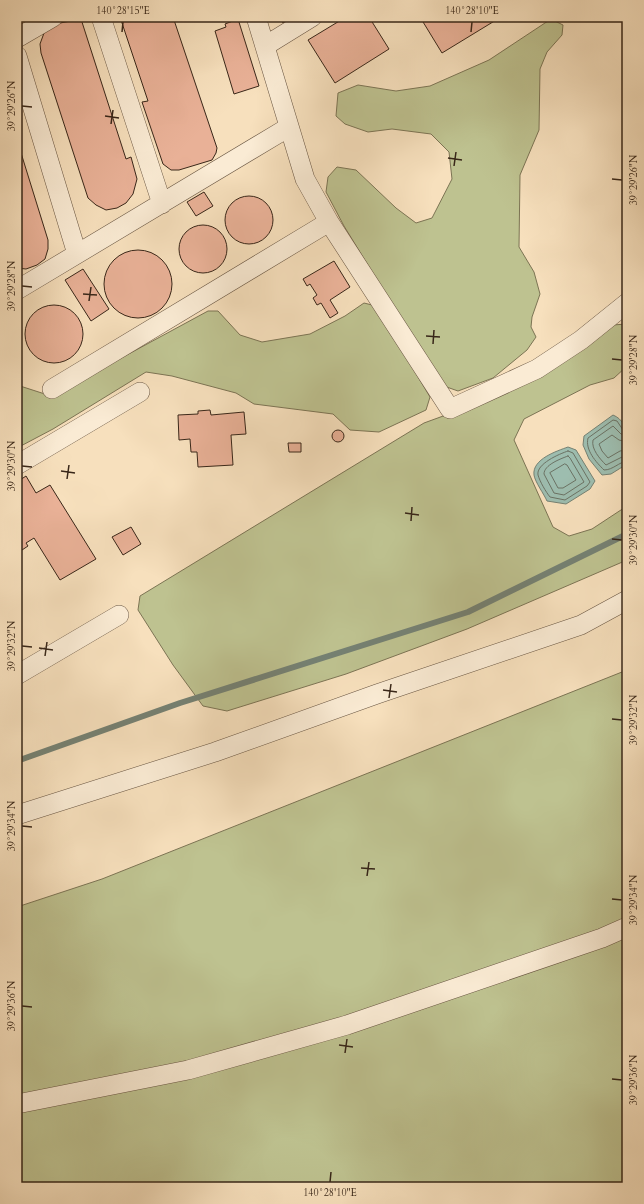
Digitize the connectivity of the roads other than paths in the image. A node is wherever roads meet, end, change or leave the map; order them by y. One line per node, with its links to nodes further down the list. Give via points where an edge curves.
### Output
1 (53, 17): 5 (street)
2 (101, 17): 9 (street)
3 (256, 17): 6 (street)
4 (312, 17): 6 (street)
5 (17, 38)
6 (265, 46): 8 (street)
7 (17, 56): 11 (street)
8 (289, 127): 9 (street); 10 (street, via 305,179)
9 (162, 204): 11 (street)
10 (329, 222): 13 (street, via 450,409 538,369 581,340); 14 (street)
11 (77, 254): 12 (street)
12 (17, 290)
13 (627, 303)
14 (52, 389)
15 (140, 392): 16 (street)
16 (17, 465)
17 (627, 600): 20 (street, via 581,625 376,694 215,752)
18 (119, 615): 19 (street)
19 (17, 675)
20 (17, 815)
21 (627, 927): 22 (street, via 602,938 347,1025 188,1070)
22 (17, 1104)

